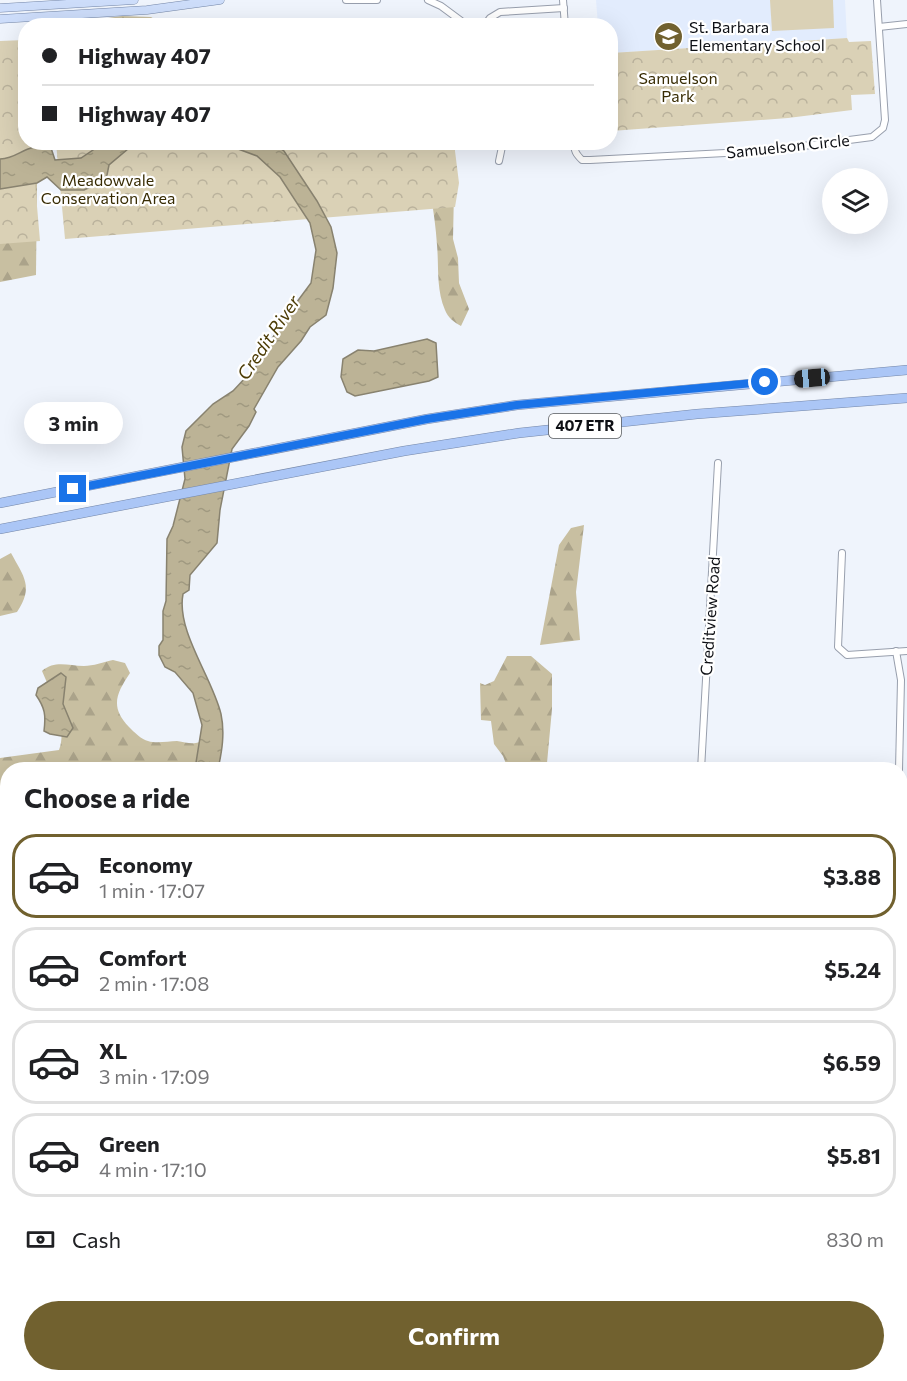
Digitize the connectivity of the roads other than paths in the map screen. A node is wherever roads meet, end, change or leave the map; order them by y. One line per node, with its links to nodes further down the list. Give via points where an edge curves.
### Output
1 (134, 0): 8 (main road)
2 (220, 0): 11 (main road, via 147,10)
3 (346, 0): 4 (street)
4 (377, 0)
5 (428, 0): 9 (street)
6 (877, 0): 13 (street, Samuelson Circle)
7 (564, 4): 10 (street, via 500,12)
8 (0, 8)
9 (457, 18)
10 (490, 18)
11 (0, 19)
12 (907, 24): 13 (street)
13 (879, 27): 15 (street, Samuelson Circle, via 885,120 884,128 872,137 765,151 590,160 582,160)
14 (502, 150): 16 (street)
15 (574, 150)
16 (498, 161)
17 (907, 370): 20 (highway, 407 ETR, via 517,405 427,419)
18 (907, 398): 21 (highway, 407 ETR, via 519,433 404,451)
19 (718, 463): 26 (street, Creditview Road)
20 (0, 503)
21 (0, 528)
22 (842, 553): 23 (street, via 838,647 847,655)
23 (896, 651): 24 (street); 25 (street)
24 (907, 651)
25 (904, 729): 27 (street)
26 (701, 762)
27 (900, 762)

